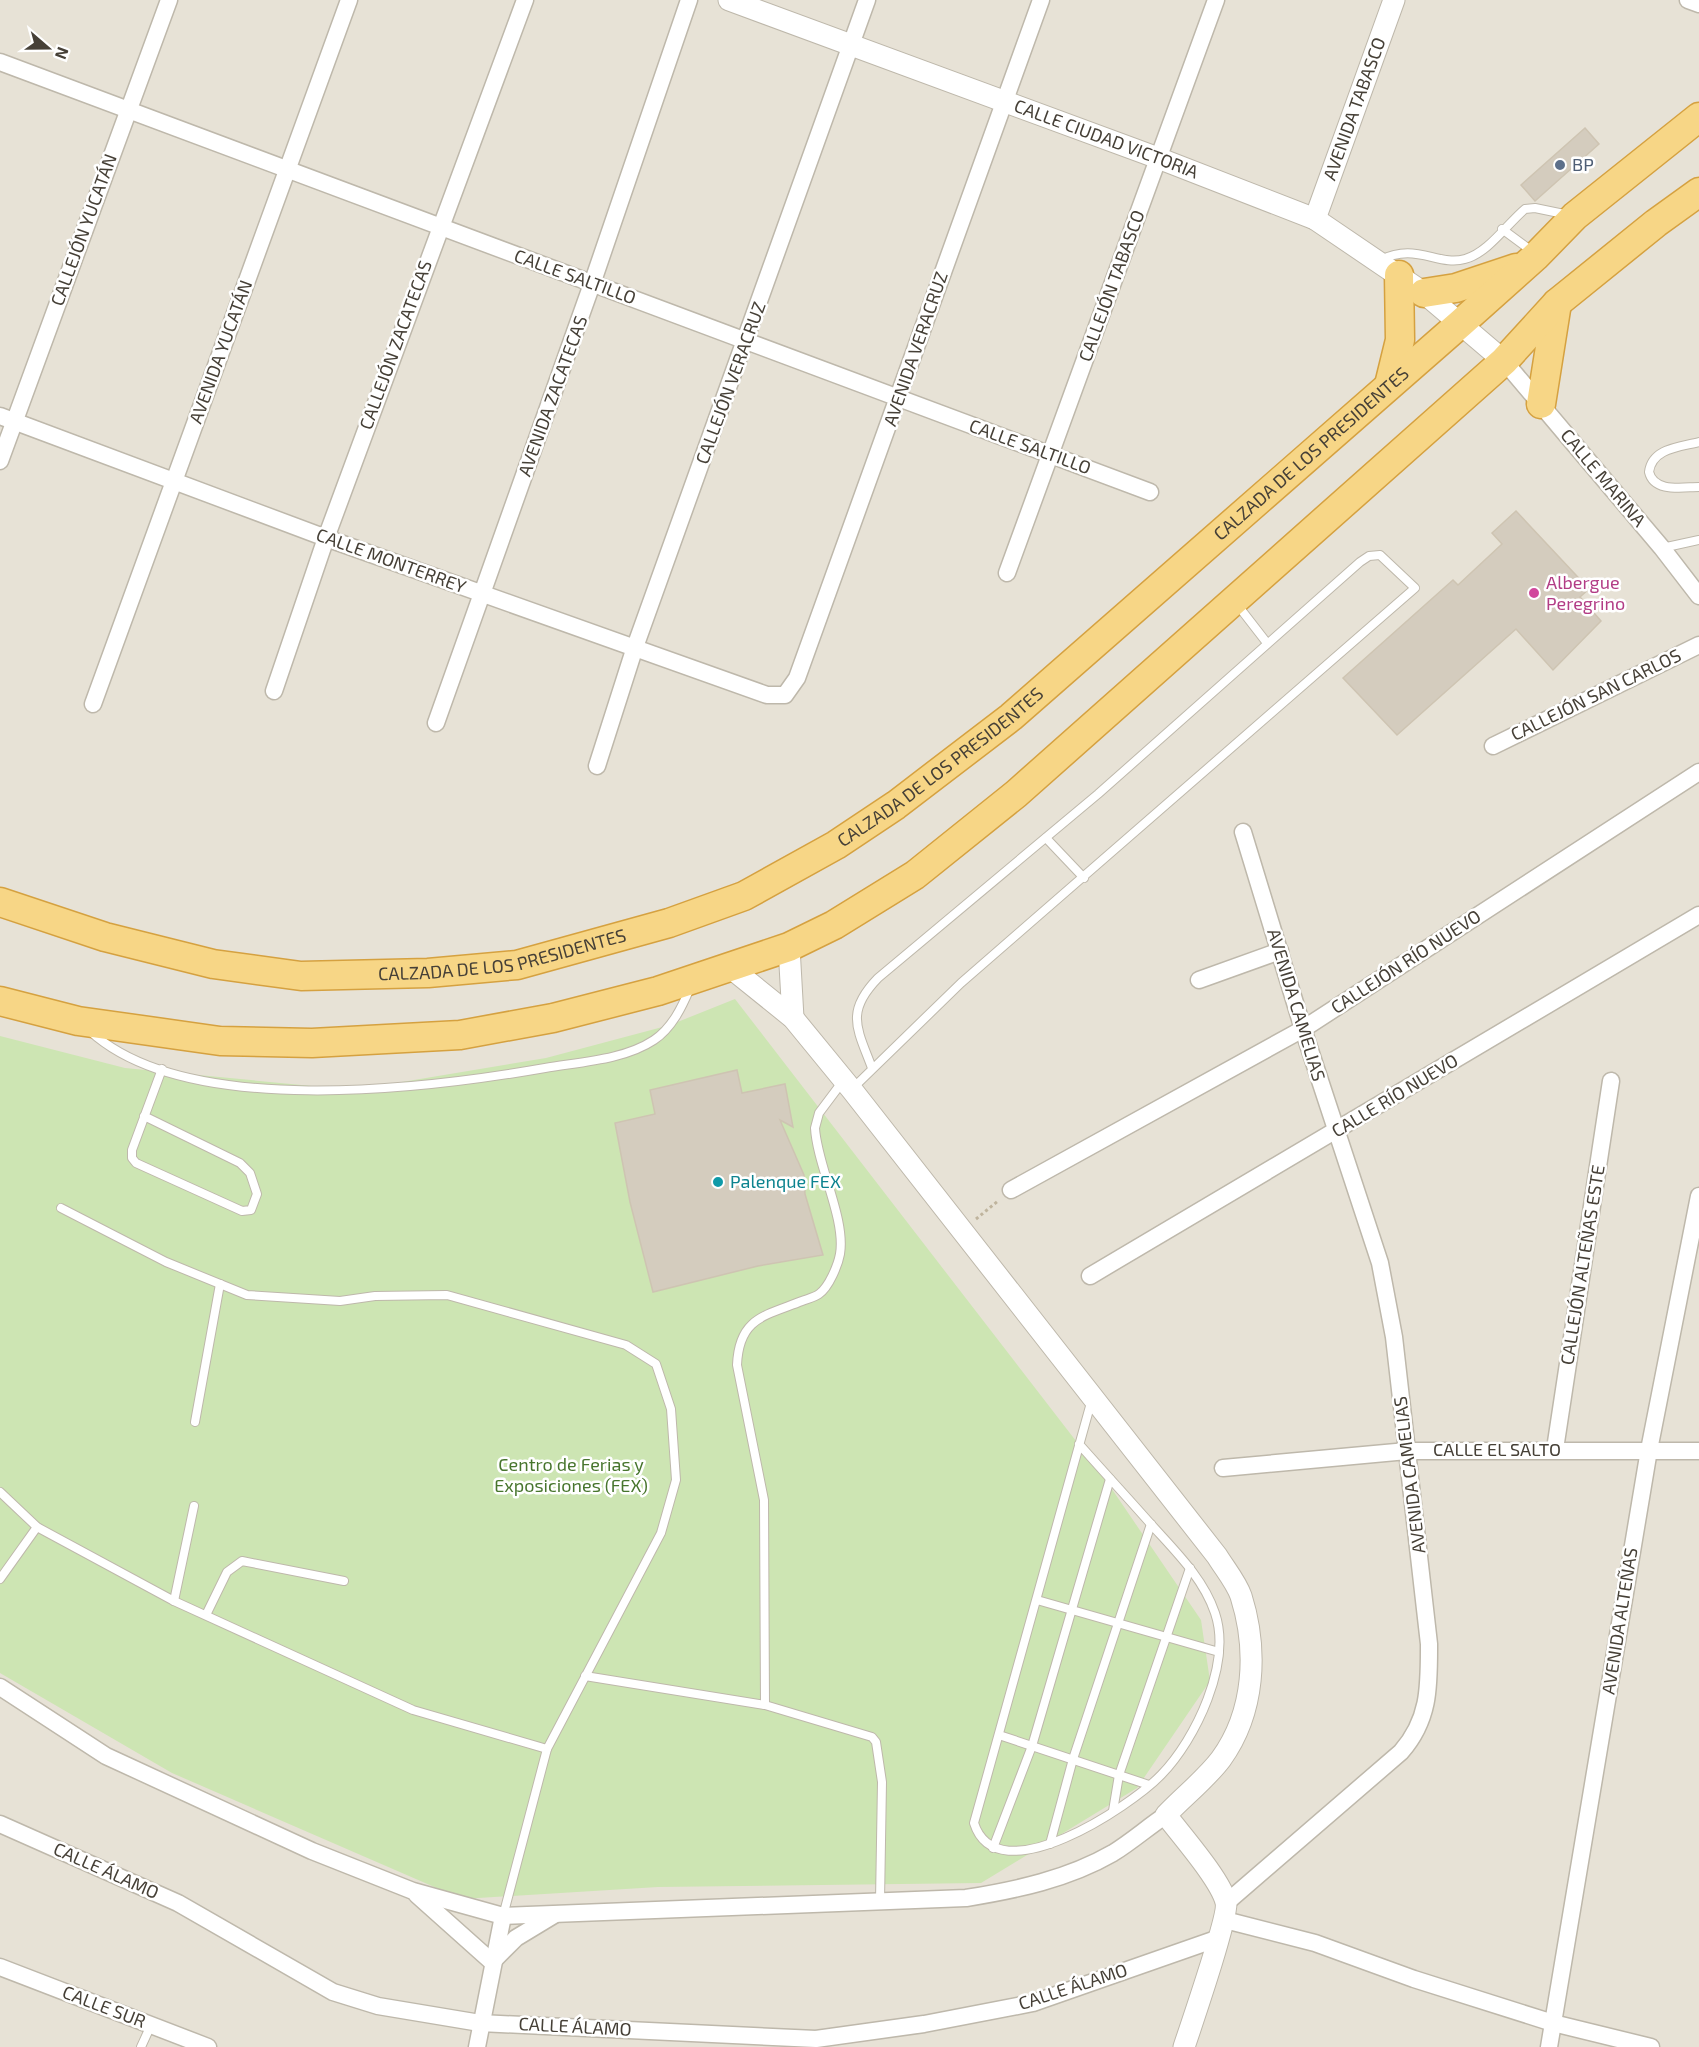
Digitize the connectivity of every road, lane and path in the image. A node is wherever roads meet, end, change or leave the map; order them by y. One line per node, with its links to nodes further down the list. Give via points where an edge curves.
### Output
1 (169, 0): 15 (street, CALLEJÓN YUCATÁN)
2 (349, 0): 18 (street, AVENIDA YUCATÁN)
3 (525, 0): 22 (street, CALLEJÓN ZACATECAS)
4 (689, 0): 26 (street, AVENIDA ZACATECAS)
5 (729, 0): 12 (street, CALLE CIUDAD VICTORIA)
6 (867, 0): 12 (street, CALLEJÓN VERACRUZ)
7 (1041, 0): 14 (street, AVENIDA VERACRUZ)
8 (1216, 0): 17 (street, CALLEJÓN TABASCO)
9 (1394, 0): 21 (street, AVENIDA TABASCO)
10 (1688, 0): 11 (street)
11 (1699, 4)
12 (850, 46): 14 (street, CALLE CIUDAD VICTORIA); 30 (street, CALLEJÓN VERACRUZ)
13 (0, 62): 15 (street, CALLE SALTILLO)
14 (1003, 102): 17 (street, CALLE CIUDAD VICTORIA); 33 (street, AVENIDA VERACRUZ)
15 (128, 111): 18 (street, CALLE SALTILLO); 35 (street, CALLEJÓN YUCATÁN)
16 (1699, 117): 20 (highway, CALZADA DE LOS PRESIDENTES)
17 (1158, 158): 21 (street, CALLE CIUDAD VICTORIA); 37 (street, CALLEJÓN TABASCO)
18 (287, 170): 22 (street, CALLE SALTILLO); 39 (street, AVENIDA YUCATÁN)
19 (1699, 192): 28 (highway)
20 (1575, 216): 23 (lane, via 1530,207); 24 (highway, CALZADA DE LOS PRESIDENTES)
21 (1315, 219): 25 (street, CALLE CIUDAD VICTORIA)
22 (440, 227): 26 (street, CALLE SALTILLO); 42 (street, CALLEJÓN ZACATECAS)
23 (1503, 229): 24 (lane); 25 (lane, via 1466,259 1390,254)
24 (1528, 261): 27 (highway, via 1456,288); 29 (highway, CALZADA DE LOS PRESIDENTES)
25 (1388, 268): 27 (street, CALLE CIUDAD VICTORIA); 32 (highway, via 1400,340)
26 (592, 284): 30 (street, CALLE SALTILLO); 46 (street, AVENIDA ZACATECAS)
27 (1424, 293): 29 (street, CALLE CIUDAD VICTORIA)
28 (1557, 303): 31 (highway); 34 (highway)
29 (1461, 323): 31 (street, CALLE CIUDAD VICTORIA); 32 (highway, CALZADA DE LOS PRESIDENTES)
30 (746, 341): 33 (street, CALLE SALTILLO); 51 (street, CALLEJÓN VERACRUZ)
31 (1504, 362): 34 (street, CALLE MARINA); 48 (highway)
32 (1389, 386): 62 (highway, CALZADA DE LOS PRESIDENTES, via 1011,717 896,806 744,896 669,923 517,965 428,973 301,976 213,964 105,937)
33 (899, 399): 37 (street, CALLE SALTILLO); 53 (street, AVENIDA VERACRUZ, via 797,678)
34 (1541, 404): 44 (street, CALLE MARINA)
35 (7, 419): 38 (street, CALLEJÓN YUCATÁN); 39 (street, CALLE MONTERREY)
36 (1699, 442): 40 (lane, via 1663,452 1655,457 1649,472 1654,483 1662,486)
37 (1051, 455): 41 (street, CALLE SALTILLO); 45 (street, CALLEJÓN TABASCO)
38 (0, 461)
39 (174, 480): 42 (street, CALLE MONTERREY); 54 (street, AVENIDA YUCATÁN)
40 (1699, 487)
41 (1150, 492)
42 (326, 538): 46 (street, CALLE MONTERREY); 52 (street, CALLEJÓN ZACATECAS)
43 (1699, 540): 44 (lane)
44 (1662, 548): 47 (street, CALLE MARINA)
45 (1007, 573)
46 (482, 593): 51 (street, CALLE MONTERREY); 55 (street, AVENIDA ZACATECAS)
47 (1699, 596)
48 (1234, 601): 49 (lane); 64 (highway, via 1016,794 915,875 834,925)
49 (1267, 643): 60 (lane); 61 (lane, via 1369,556 1380,555 1415,588)
50 (1699, 645): 56 (street, CALLEJÓN SAN CARLOS)
51 (635, 647): 53 (street, CALLE MONTERREY, via 767,695); 57 (street, CALLEJÓN VERACRUZ)
52 (274, 691)
53 (785, 695)
54 (93, 704)
55 (436, 723)
56 (1493, 746)
57 (597, 766)
58 (1699, 772): 72 (street, CALLEJÓN RÍO NUEVO)
59 (1243, 832): 65 (street, AVENIDA CAMELIAS)
60 (1046, 838): 61 (lane); 73 (lane, via 864,993 855,1020)
61 (1084, 878): 73 (lane, via 961,984)
62 (0, 902)
63 (1699, 915): 78 (street, CALLE RÍO NUEVO)
64 (789, 947): 66 (highway); 70 (street)
65 (1280, 951): 68 (street); 72 (street, AVENIDA CAMELIAS)
66 (731, 968): 67 (highway); 70 (street)
67 (694, 980): 71 (highway, via 553,1018 460,1035 312,1043 220,1041); 74 (lane, via 675,1018 656,1039 639,1048 465,1082 270,1091 195,1080)
68 (1199, 980)
69 (0, 1000): 71 (highway)
70 (793, 1018): 76 (street)
71 (78, 1021): 74 (lane, via 114,1052)
72 (1303, 1029): 78 (street, AVENIDA CAMELIAS); 79 (street, CALLEJÓN RÍO NUEVO)
73 (872, 1068): 76 (lane)
74 (162, 1069): 77 (lane)
75 (1611, 1081): 88 (street, CALLEJÓN ALTEÑAS ESTE)
76 (848, 1085): 82 (street); 110 (lane, via 819,1113 815,1128 839,1232 840,1253 830,1278 819,1294 757,1318 745,1329 738,1350 737,1365 764,1500)
77 (144, 1116): 77 (lane, via 240,1162 250,1173 257,1194 251,1210 242,1211 136,1163 132,1150)
78 (1336, 1131): 83 (street, CALLE RÍO NUEVO); 90 (street, AVENIDA CAMELIAS, via 1380,1263 1394,1337)
79 (1011, 1190): 82 (path)
80 (1699, 1196): 89 (street, AVENIDA ALTEÑAS)
81 (61, 1208): 84 (lane, via 166,1262)
82 (963, 1230): 85 (street)
83 (1090, 1276)
84 (220, 1284): 86 (lane); 108 (lane, via 247,1295 308,1300 447,1295 626,1345 656,1364 671,1409 676,1480 661,1533)
85 (1093, 1395): 87 (lane); 118 (street, via 1218,1556 1240,1594 1251,1639 1250,1686 1240,1726 1220,1760)
86 (195, 1422)
87 (1079, 1444): 93 (lane); 101 (lane)
88 (1556, 1449): 89 (street, CALLE EL SALTO); 90 (street, CALLE EL SALTO)
89 (1649, 1450): 91 (street, CALLE EL SALTO); 130 (street, AVENIDA ALTEÑAS)
90 (1407, 1451): 92 (street, CALLE EL SALTO); 124 (street, AVENIDA CAMELIAS, via 1429,1644 1429,1687 1420,1725 1401,1752)
91 (1699, 1451)
92 (1223, 1468)
93 (1110, 1479): 96 (lane); 103 (lane)
94 (0, 1492): 97 (lane)
95 (194, 1506): 102 (lane)
96 (1151, 1524): 98 (lane); 105 (lane)
97 (37, 1527): 99 (lane); 102 (lane)
98 (1190, 1568): 106 (lane); 107 (lane, via 1215,1613)
99 (0, 1579)
100 (344, 1581): 104 (lane, via 242,1561 227,1572)
101 (1037, 1600): 103 (lane); 111 (lane)
102 (174, 1601): 104 (lane)
103 (1074, 1611): 105 (lane); 112 (lane)
104 (206, 1616): 113 (lane, via 413,1710)
105 (1120, 1624): 106 (lane); 114 (lane)
106 (1167, 1637): 107 (lane); 115 (lane)
107 (1219, 1652): 116 (lane, via 1209,1696 1191,1733 1162,1774)
108 (585, 1676): 110 (lane); 113 (lane)
109 (0, 1687): 122 (street, via 106,1756 312,1851)
110 (765, 1705): 123 (lane, via 865,1734 876,1742 882,1782)
111 (999, 1735): 112 (lane); 121 (lane, via 974,1823 977,1835)
112 (1032, 1746): 114 (lane); 121 (lane)
113 (547, 1749): 126 (lane)
114 (1073, 1759): 115 (lane); 120 (lane)
115 (1119, 1775): 116 (lane); 117 (lane)
116 (1149, 1785): 117 (lane)
117 (1113, 1811): 120 (lane)
118 (1166, 1815): 123 (street, via 1113,1853 1013,1891 966,1898); 124 (street, via 1220,1888)
119 (0, 1824): 131 (street, CALLE ÁLAMO, via 178,1903 333,1992 378,2006)
120 (1050, 1844): 121 (lane, via 1028,1851)
121 (993, 1848)
122 (413, 1891): 126 (street); 128 (street)
123 (880, 1901): 125 (street)
124 (1226, 1911): 127 (street, AVENIDA CAMELIAS); 130 (street, via 1414,1979)
125 (555, 1915): 126 (street); 128 (street, via 516,1938)
126 (503, 1916): 128 (street)
127 (1216, 1939): 131 (street, CALLE ÁLAMO, via 1032,2003 816,2039); 136 (street, AVENIDA CAMELIAS)
128 (492, 1962): 131 (street)
129 (0, 1967): 132 (street, CALLE SUR)
130 (1553, 2022): 137 (street, AVENIDA ALTEÑAS); 138 (street)
131 (480, 2023): 135 (street)
132 (151, 2025): 133 (lane); 134 (street, CALLE SUR)
133 (141, 2047)
134 (208, 2047)
135 (477, 2047)
136 (1184, 2047)
137 (1549, 2047)
138 (1651, 2047)

